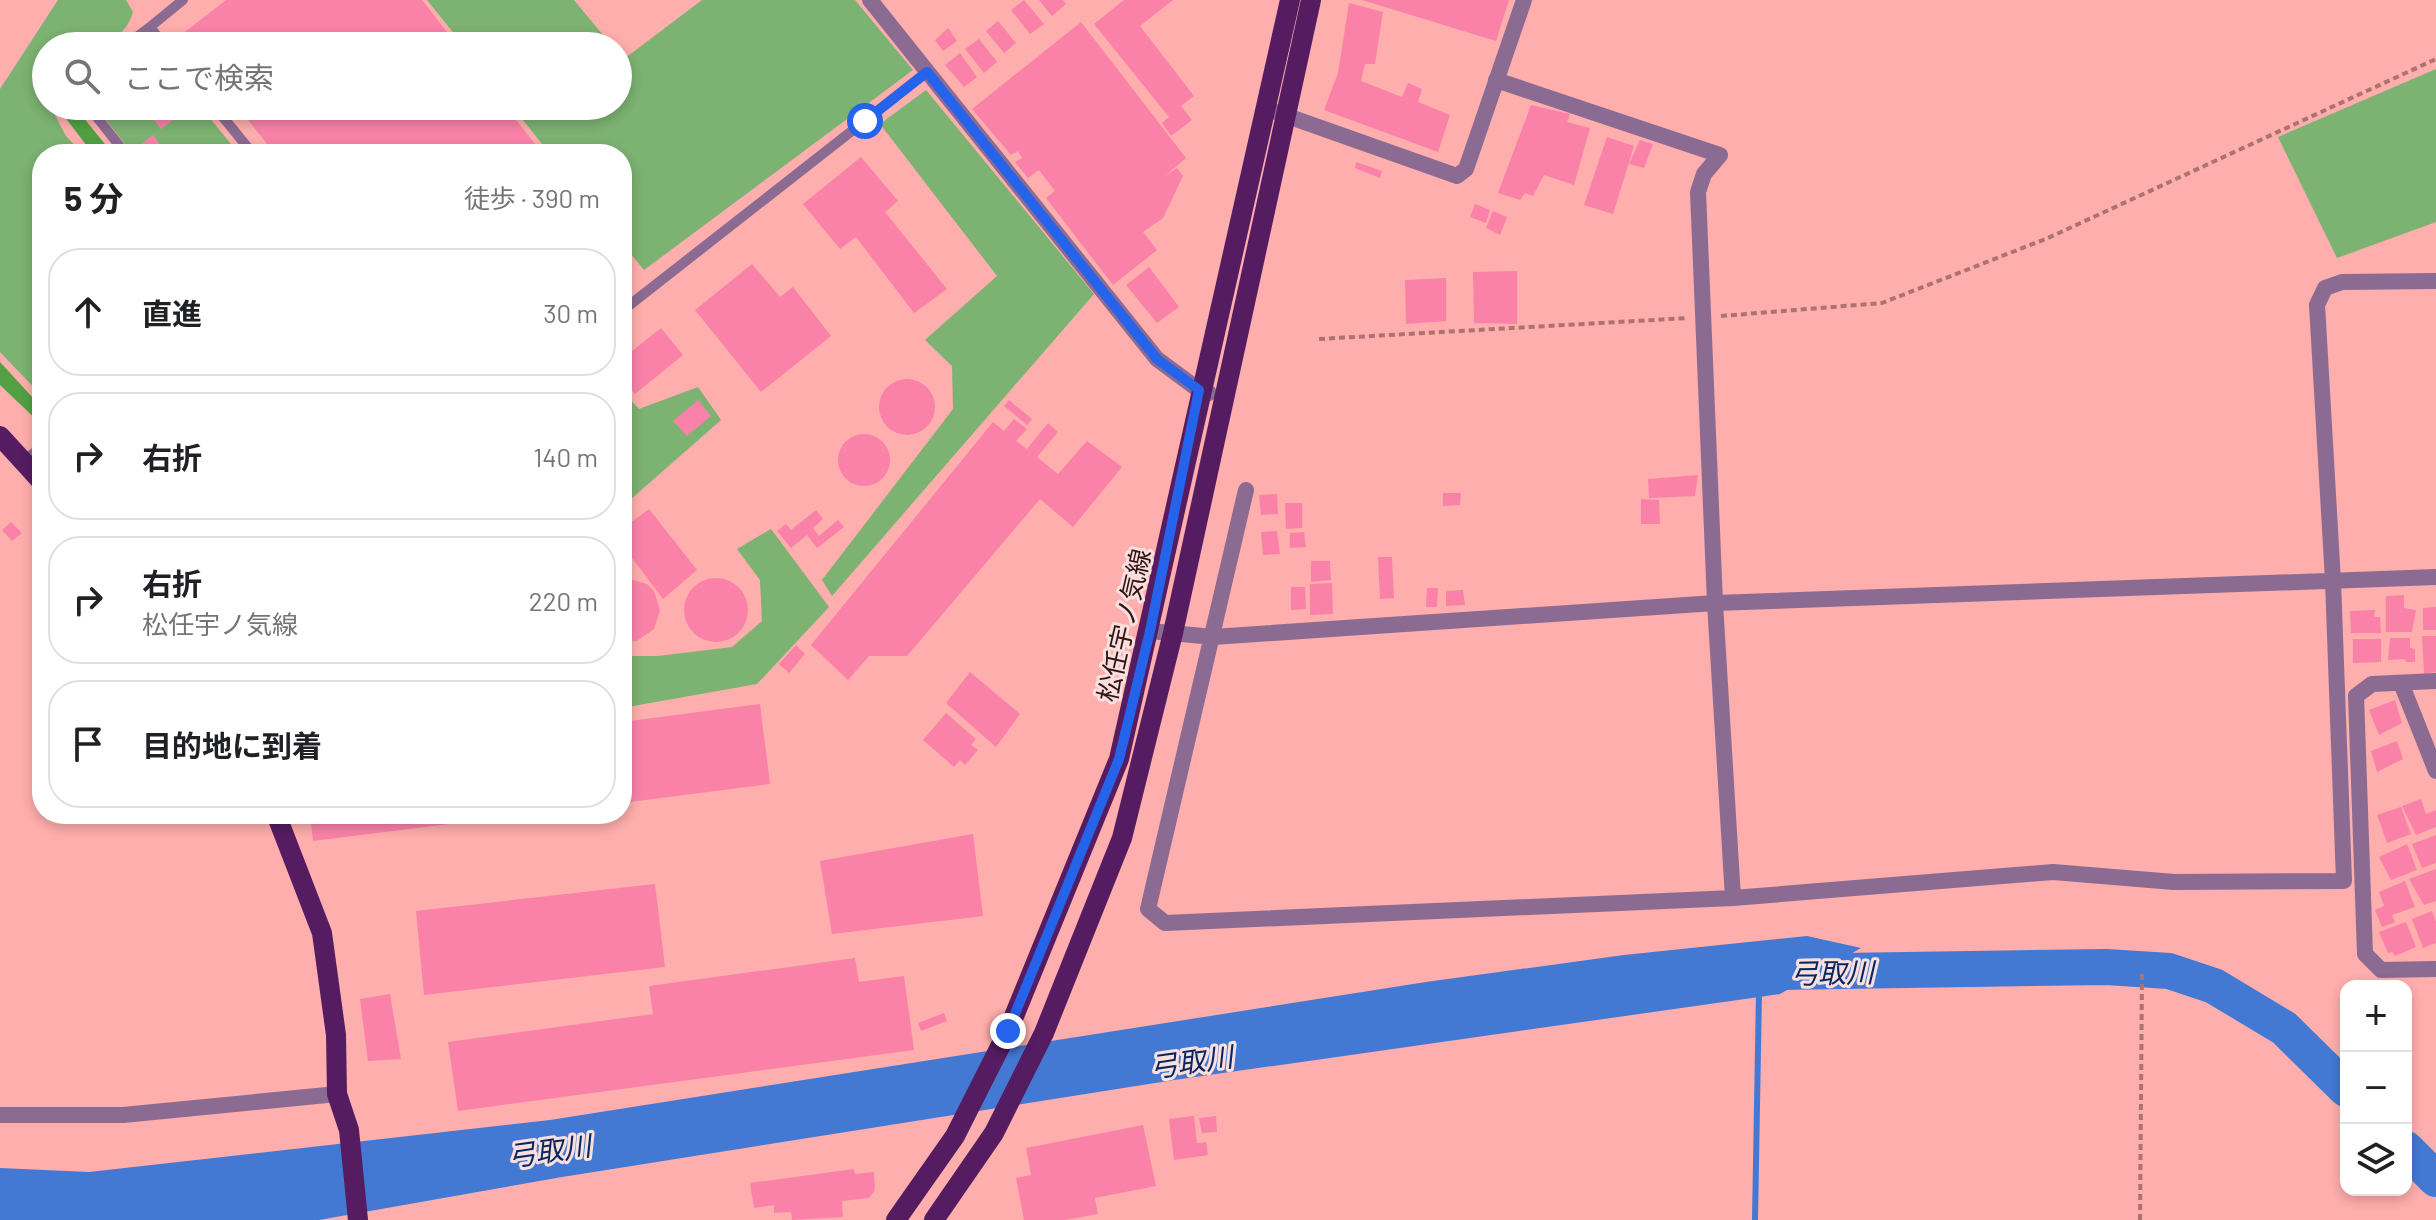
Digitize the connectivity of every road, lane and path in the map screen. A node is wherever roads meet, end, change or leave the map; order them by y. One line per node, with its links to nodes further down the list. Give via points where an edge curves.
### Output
1 (183, 0): 6 (lane)
2 (870, 0): 10 (street)
3 (1290, 0): 12 (main road, 松任宇ノ気線)
4 (1311, 0): 13 (main road, 松任宇ノ気線)
5 (1524, 0): 11 (street)
6 (150, 27): 7 (lane); 8 (lane)
7 (143, 32)
8 (154, 32)
9 (2436, 59): 20 (path, via 2048,238 1882,303)
10 (927, 72): 19 (lane); 22 (street, via 1157,359)
11 (1496, 80): 13 (street, via 1466,169 1457,176); 20 (street, via 1720,155 1704,174 1698,192)
12 (1265, 109): 13 (street); 22 (main road, 松任宇ノ気線)
13 (1286, 114): 23 (main road, 松任宇ノ気線)
14 (99, 120): 16 (lane)
15 (225, 120): 17 (lane)
16 (118, 144)
17 (245, 144)
18 (2436, 281): 30 (street, via 2342,282 2325,288 2317,305)
19 (632, 303)
20 (1704, 317): 21 (path); 31 (street)
21 (1319, 339)
22 (1199, 390): 23 (street); 32 (main road, 松任宇ノ気線)
23 (1222, 397): 33 (main road, 松任宇ノ気線)
24 (0, 436): 26 (main road)
25 (32, 454): 26 (lane)
26 (23, 461): 27 (main road)
27 (32, 471)
28 (1246, 490): 34 (street)
29 (2436, 577): 30 (street)
30 (2333, 581): 31 (street); 39 (street, via 2344,881 2174,882 2053,872)
31 (1715, 603): 34 (street); 39 (street)
32 (1150, 631): 33 (street); 45 (main road, 松任宇ノ気線, via 1119,759 1008,1031 955,1136)
33 (1173, 633): 34 (street); 46 (main road, 松任宇ノ気線, via 1122,838 1044,1033 994,1133)
34 (1213, 637): 39 (street, via 1148,909 1165,923)
35 (2436, 681): 36 (street)
36 (2401, 683): 37 (street); 40 (street, via 2372,684 2356,696 2365,954 2381,970)
37 (2436, 771)
38 (280, 824): 42 (main road, via 322,933 336,1035)
39 (1733, 898)
40 (2436, 969)
41 (2142, 973): 47 (path)
42 (337, 1094): 43 (street, via 123,1115); 44 (main road, via 349,1130)
43 (0, 1115)
44 (358, 1220)
45 (896, 1220)
46 (934, 1220)
47 (2140, 1220)

